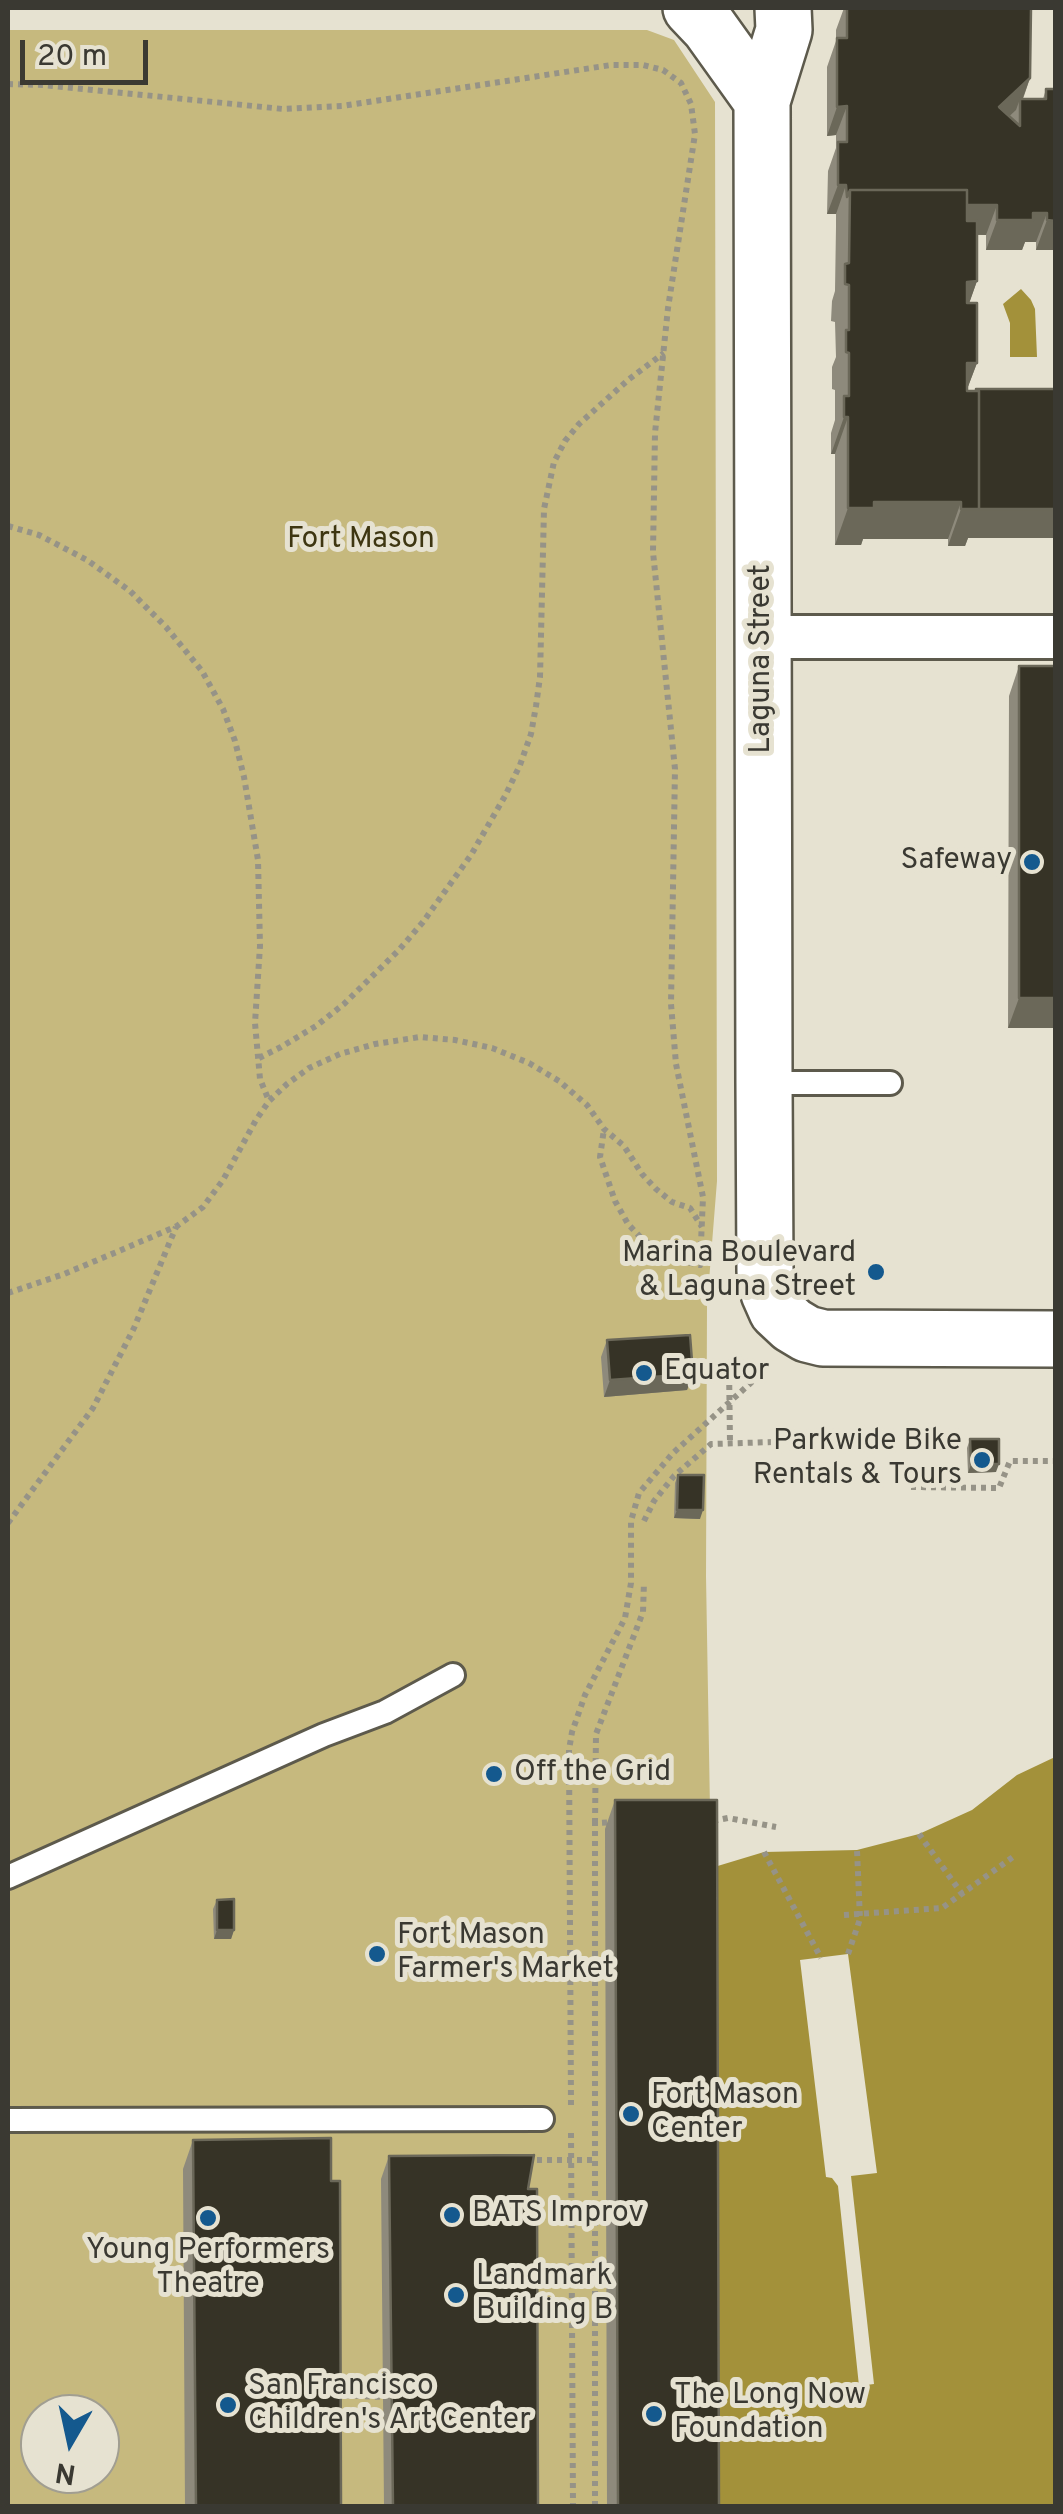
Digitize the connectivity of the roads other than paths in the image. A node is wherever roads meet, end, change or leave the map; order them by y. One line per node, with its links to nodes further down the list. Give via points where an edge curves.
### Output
1 (691, 8): 3 (main road)
2 (783, 8): 3 (main road, Laguna Street, via 784,30)
3 (762, 100): 4 (main road, Laguna Street)
4 (762, 637): 5 (street); 6 (main road, Laguna Street)
5 (1056, 637)
6 (764, 1083): 7 (lane); 8 (main road, Laguna Street, via 765,1271 777,1311 792,1325 823,1338)
7 (890, 1083)
8 (1056, 1339)
9 (453, 1675): 10 (lane, via 385,1712)
10 (8, 1877)
11 (542, 2119): 12 (lane)
12 (8, 2120)

